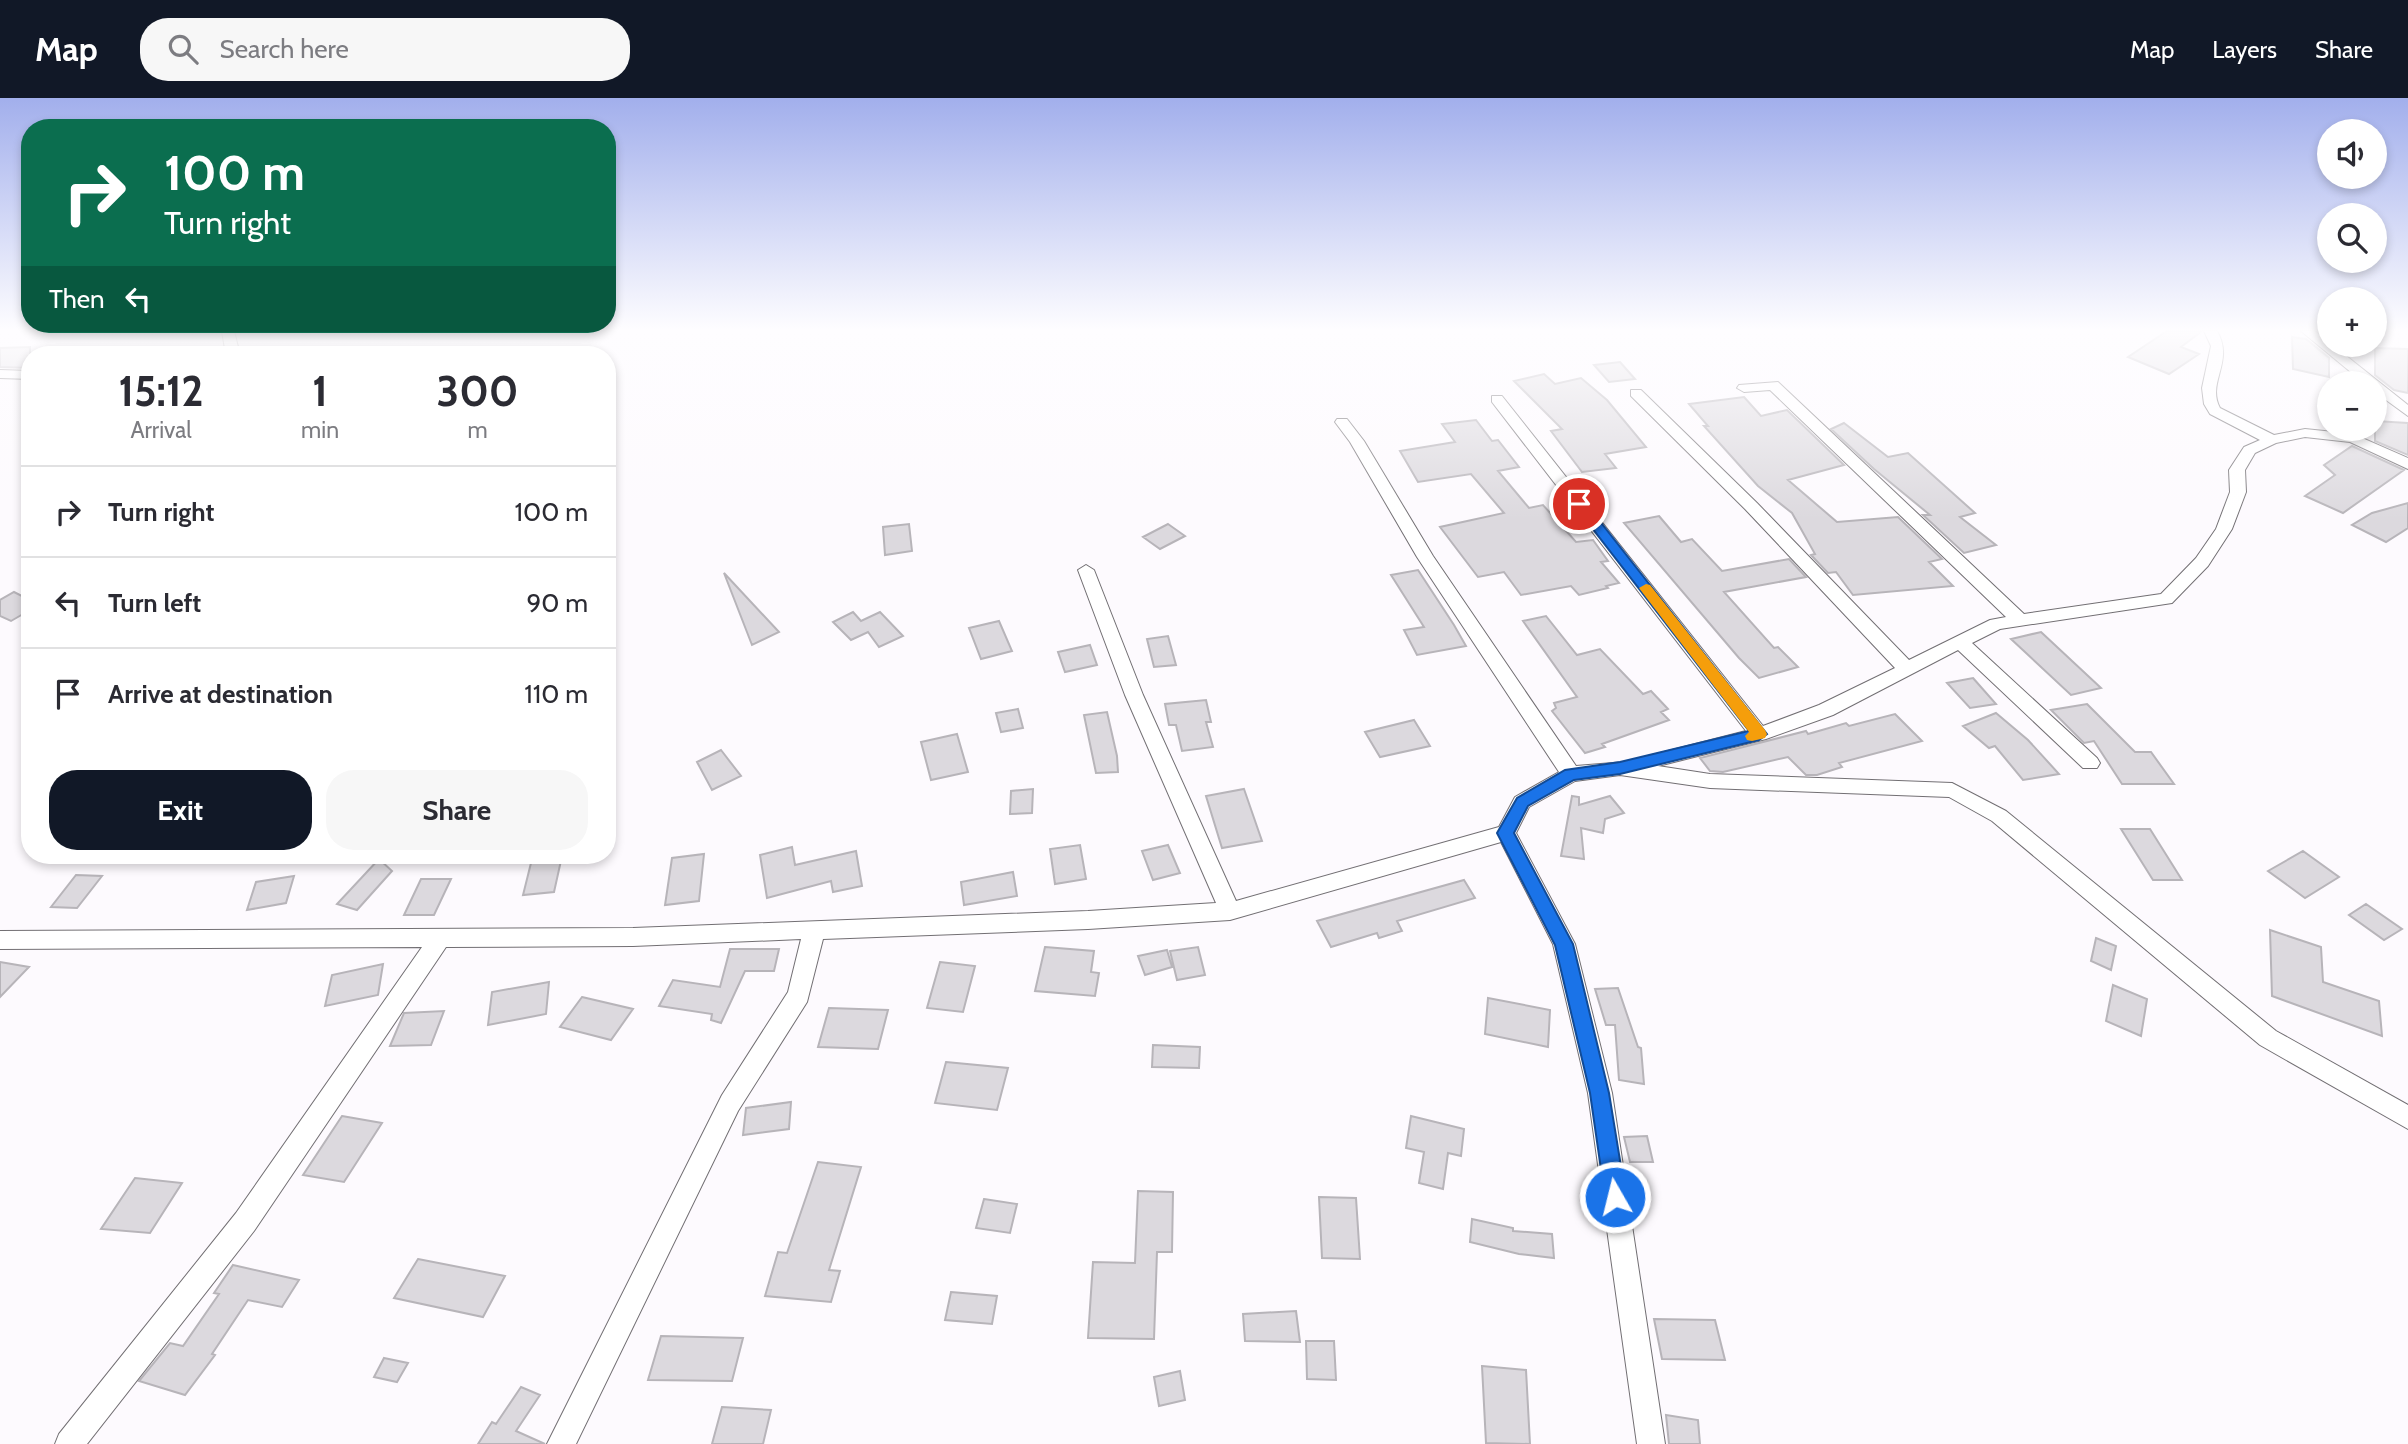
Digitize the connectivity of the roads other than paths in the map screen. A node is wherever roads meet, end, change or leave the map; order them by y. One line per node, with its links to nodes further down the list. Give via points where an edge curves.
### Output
1 (1637, 394): 17 (street)
2 (1783, 394): 15 (street)
3 (2209, 394): 9 (street, via 2215,411)
4 (2387, 395): 6 (street)
5 (1497, 399): 18 (street)
6 (2408, 412)
7 (1342, 422): 21 (street, via 1425,557)
8 (2317, 434): 9 (street)
9 (2272, 440): 15 (street, via 2249,450 2237,470 2238,492 2224,528 2202,562 2165,599)
10 (2359, 441): 13 (street)
11 (2370, 441): 12 (street)
12 (2408, 448)
13 (2408, 464)
14 (1086, 570): 23 (street, via 1134,695)
15 (2021, 621): 16 (street, via 1996,624)
16 (1960, 642): 17 (street); 19 (street)
17 (1906, 668): 18 (street, via 1826,710)
18 (1759, 734): 20 (street)
19 (2090, 763)
20 (1620, 768): 21 (street); 27 (street, via 1710,781 1952,790 1998,816 2268,1038)
21 (1571, 774): 22 (street, via 1522,802)
22 (1506, 833): 23 (street); 30 (street, via 1564,944 1597,1080)
23 (1230, 911): 24 (street)
24 (814, 930): 25 (street); 29 (street, via 799,995 730,1103)
25 (440, 938): 26 (street); 28 (street, via 245,1222)
26 (0, 940)
27 (2408, 1118)
28 (69, 1444)
29 (561, 1444)
30 (1651, 1444)

